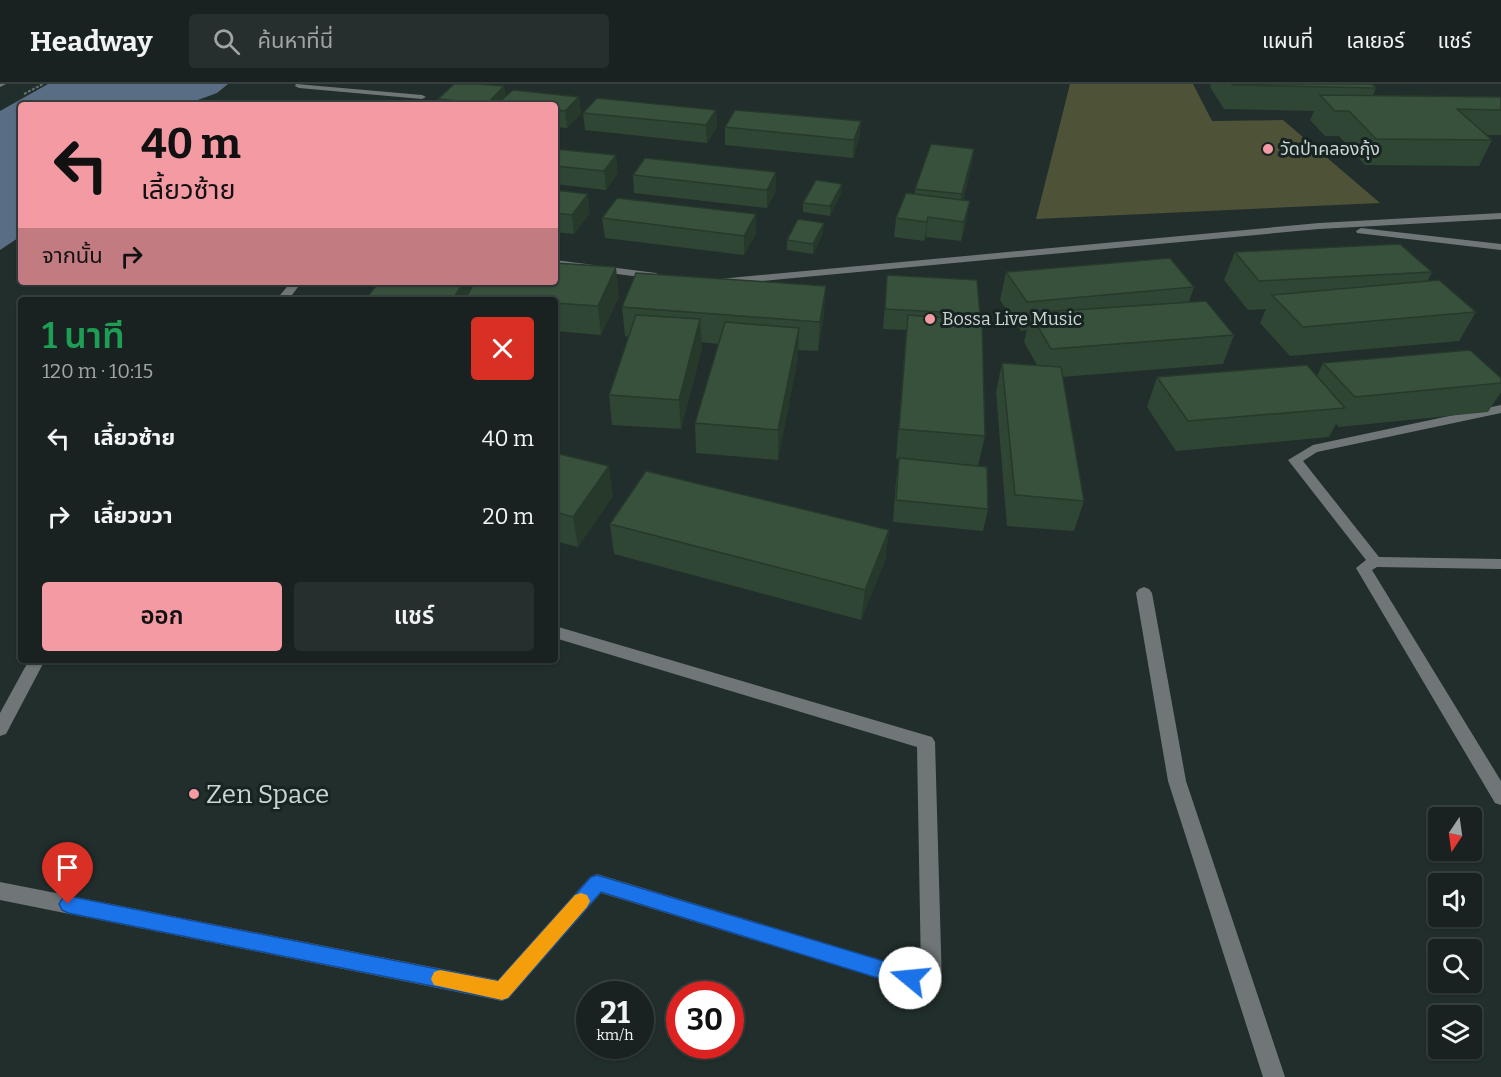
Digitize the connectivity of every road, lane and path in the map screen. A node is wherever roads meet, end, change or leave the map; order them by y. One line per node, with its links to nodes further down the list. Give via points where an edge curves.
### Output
1 (299, 86): 2 (street)
2 (422, 98)
3 (1501, 216): 4 (street)
4 (1319, 226): 5 (street); 8 (street)
5 (1500, 248)
6 (558, 263): 7 (street)
7 (664, 277)
8 (707, 282)
9 (294, 285): 10 (street)
10 (284, 297)
11 (1501, 410): 12 (street, via 1313,449 1295,460)
12 (1376, 562): 13 (street); 18 (street, via 1363,568)
13 (1501, 564)
14 (1144, 593): 20 (street, via 1177,781)
15 (558, 633): 19 (street, via 926,742 932,985 597,883 502,991)
16 (35, 663): 17 (street)
17 (0, 729)
18 (1501, 797)
19 (0, 891)
20 (1274, 1077)

